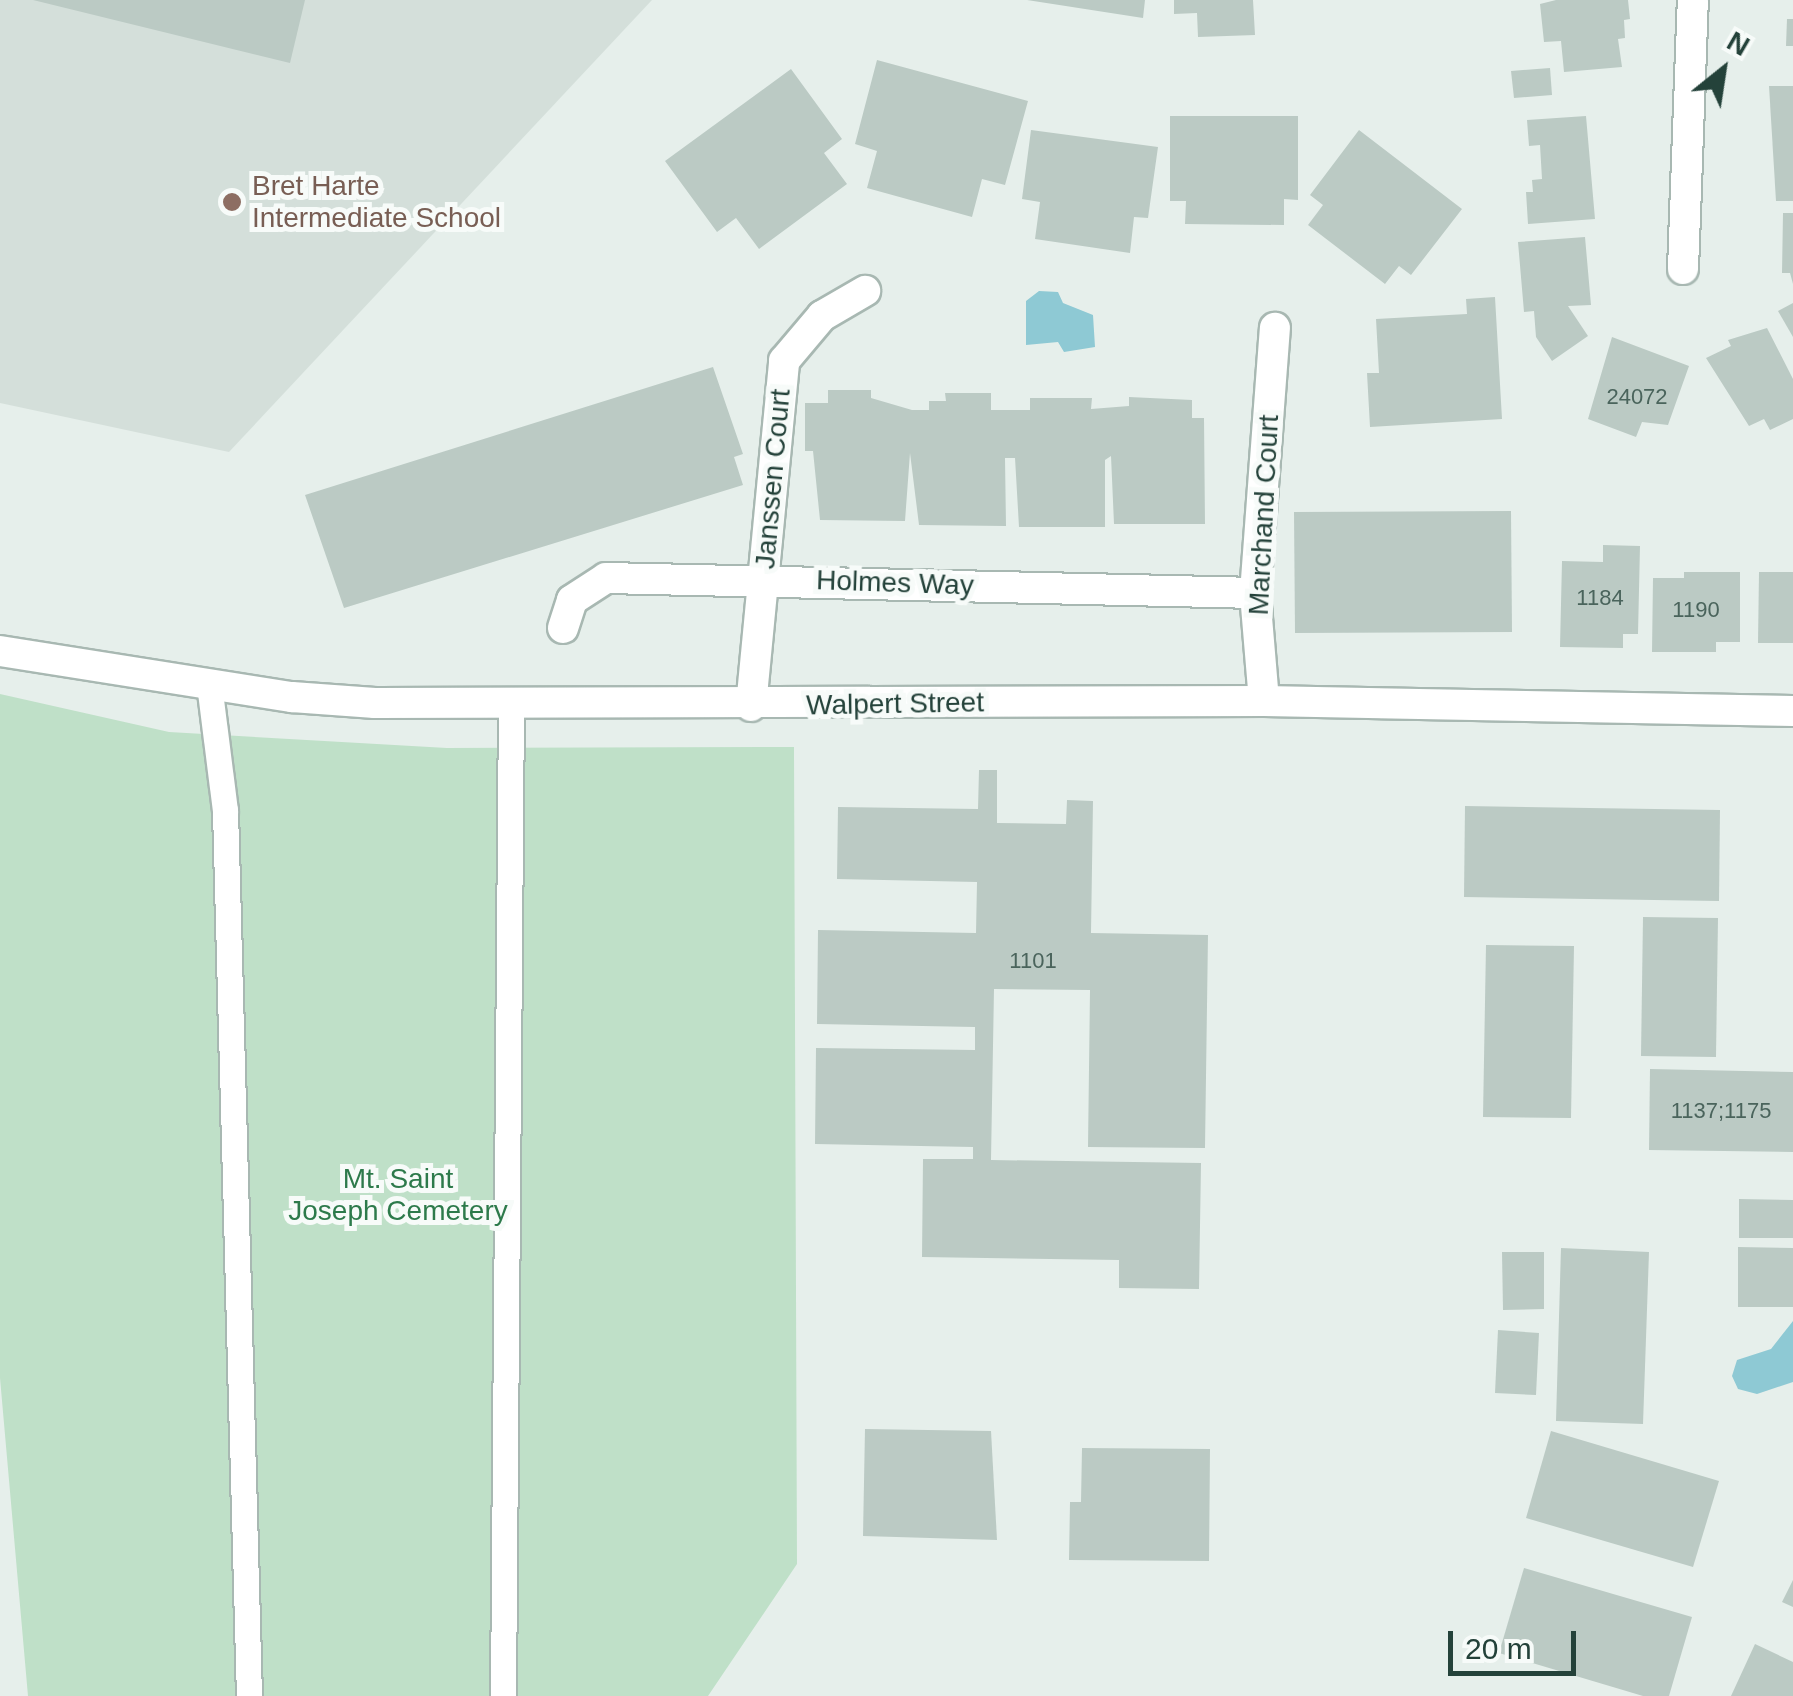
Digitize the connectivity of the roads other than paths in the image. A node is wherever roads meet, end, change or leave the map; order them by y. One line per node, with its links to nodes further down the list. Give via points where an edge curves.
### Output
1 (1693, 0): 2 (street)
2 (1682, 268)
3 (865, 291): 5 (street, Janssen Court, via 822,316 784,361)
4 (1275, 328): 6 (street, Marchand Court)
5 (764, 580): 6 (street, Holmes Way); 7 (street, Holmes Way, via 606,578 572,600); 12 (street, Janssen Court)
6 (1254, 592): 11 (street, Marchand Court)
7 (563, 628)
8 (0, 652): 9 (street, Walpert Street)
9 (209, 684): 10 (street, Walpert Street, via 375,702); 14 (lane, via 225,810)
10 (511, 701): 12 (street, Walpert Street); 15 (lane)
11 (1264, 701): 12 (street, Walpert Street); 13 (street, Walpert Street)
12 (752, 706)
13 (1793, 710)
14 (249, 1696)
15 (504, 1696)

